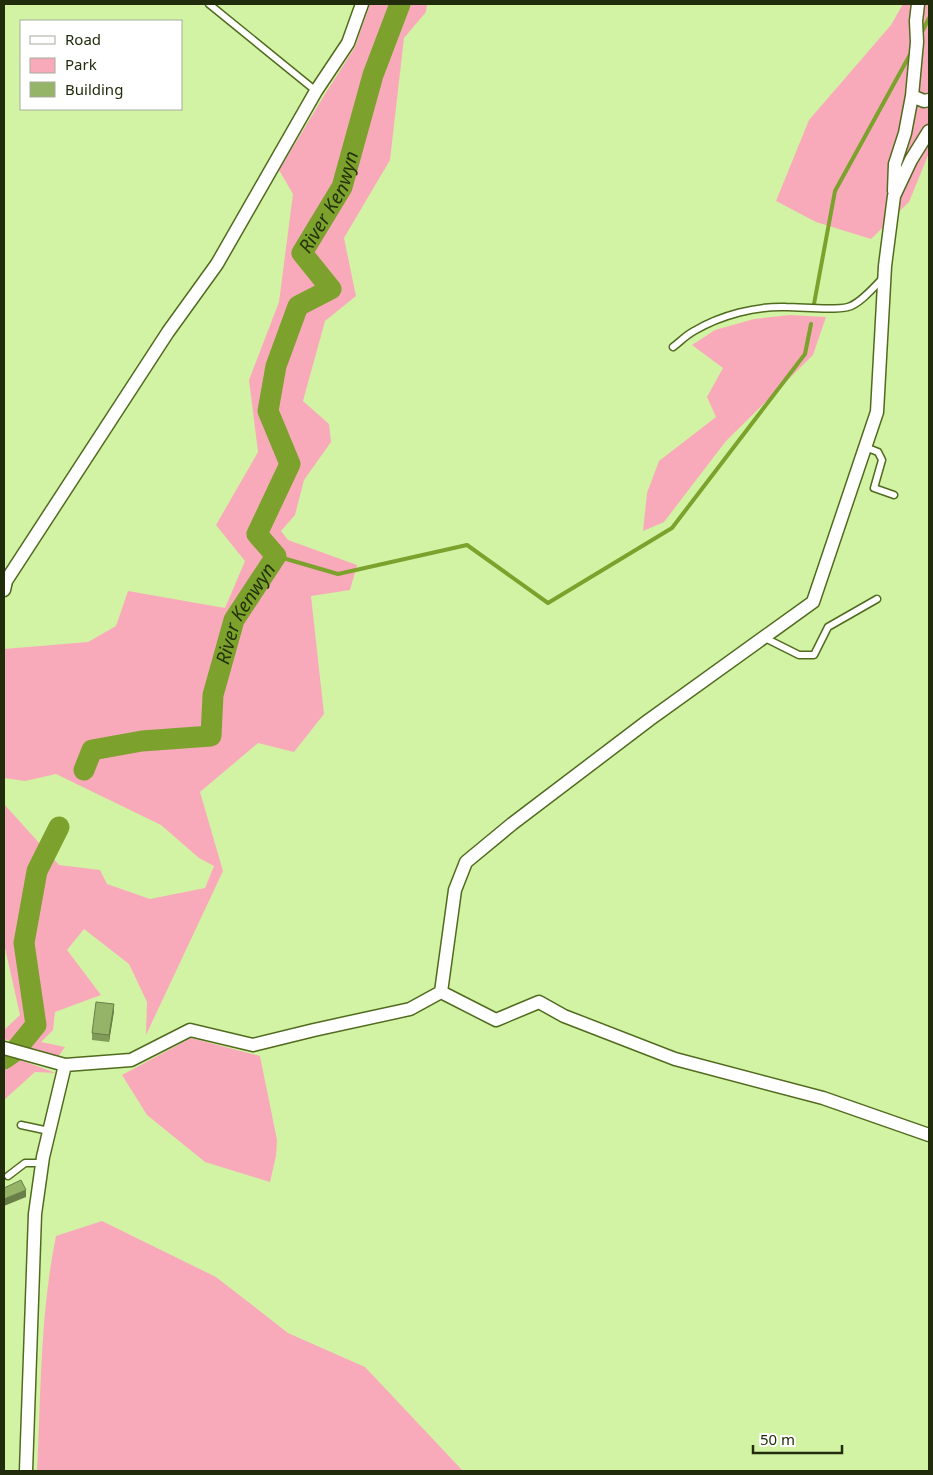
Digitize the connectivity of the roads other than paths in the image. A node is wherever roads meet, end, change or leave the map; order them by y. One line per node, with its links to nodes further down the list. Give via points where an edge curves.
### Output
1 (210, 4): 4 (lane)
2 (362, 4): 4 (street, via 348,43)
3 (918, 4): 5 (street)
4 (316, 91): 13 (street, via 217,264 168,332 6,581)
5 (912, 96): 6 (street); 8 (street, via 895,164)
6 (929, 100)
7 (929, 132): 8 (street)
8 (894, 196): 9 (street)
9 (884, 277): 10 (lane, via 865,297 849,307 753,310 716,320 693,331); 11 (street, via 877,412)
10 (673, 347)
11 (865, 447): 12 (lane, via 878,452 882,460 874,488); 15 (street, via 812,602)
12 (894, 495)
13 (4, 590)
14 (876, 599): 15 (lane, via 828,627 814,655 799,655)
15 (764, 637): 16 (street, via 648,720 466,862 455,890)
16 (441, 992): 18 (street, via 410,1009 253,1045 190,1030 131,1060); 21 (street, via 496,1020 539,1002 564,1016 674,1060 823,1098)
17 (4, 1048): 18 (street)
18 (65, 1065): 20 (street)
19 (21, 1125): 20 (lane)
20 (49, 1131): 22 (street)
21 (929, 1135)
22 (42, 1163): 23 (lane, via 25,1164); 24 (street, via 35,1214)
23 (8, 1176)
24 (26, 1471)

